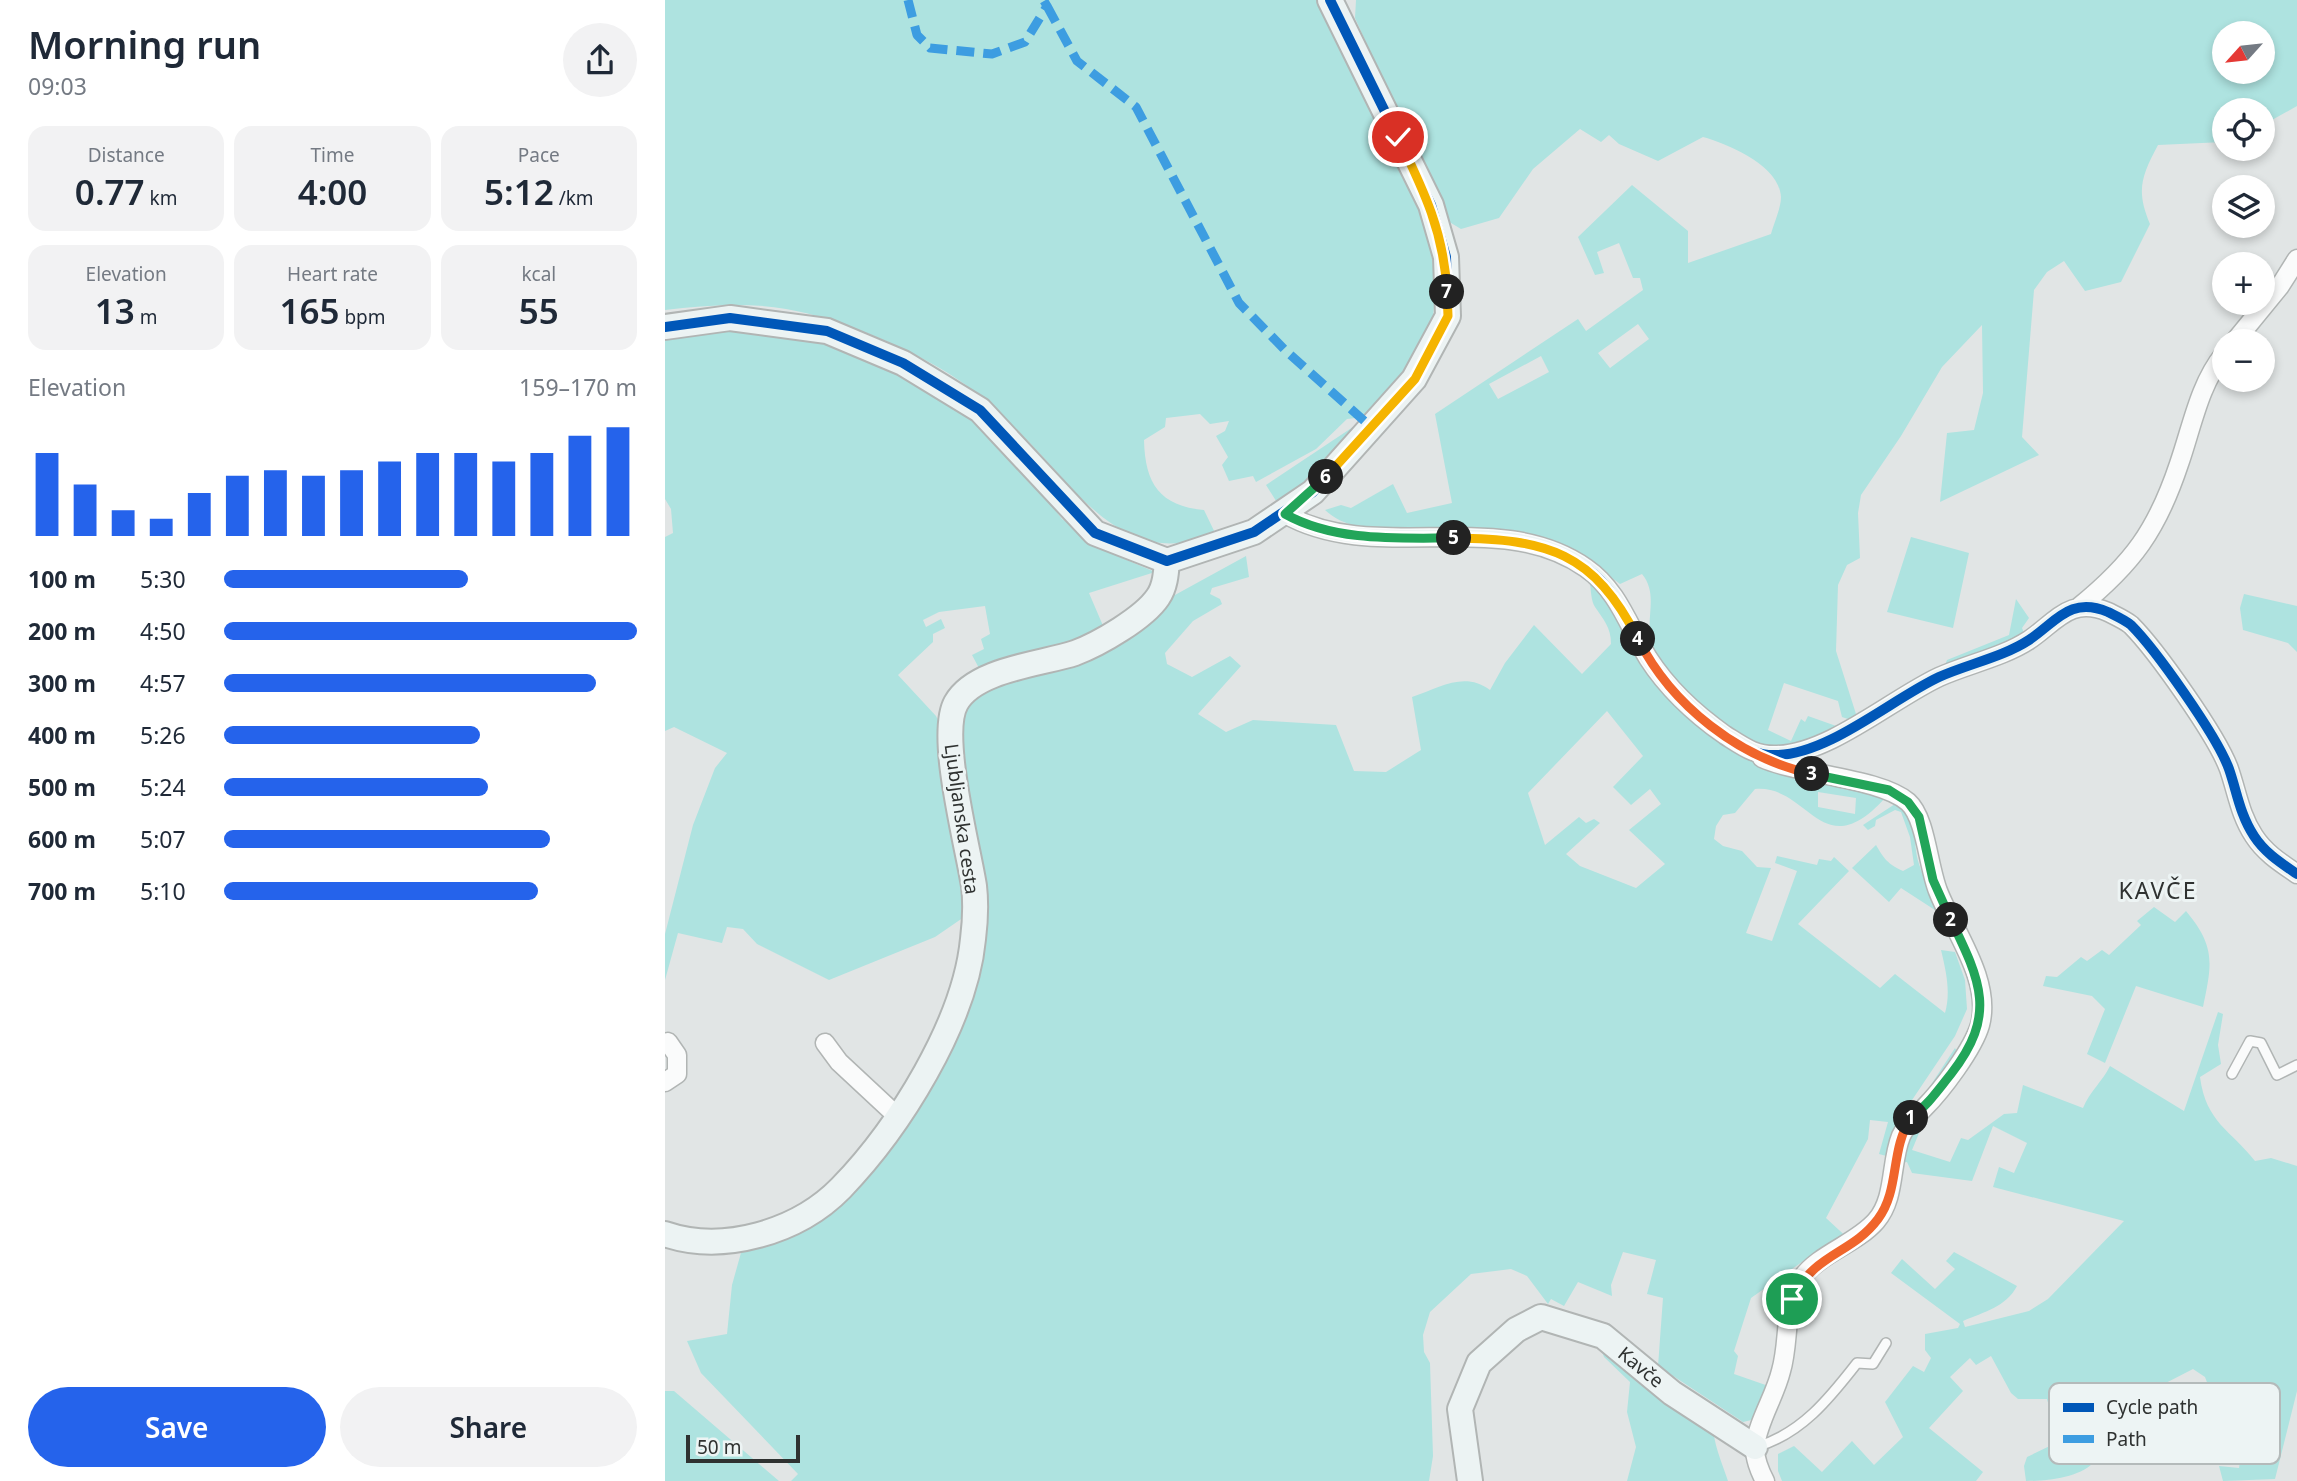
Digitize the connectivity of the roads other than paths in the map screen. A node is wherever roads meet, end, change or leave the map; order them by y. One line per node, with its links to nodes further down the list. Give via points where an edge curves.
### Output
1 (1330, 0): 6 (street, via 1431,205 1445,257 1448,316 1415,379 1313,492)
2 (2297, 259): 4 (street)
3 (665, 327): 7 (street, via 730,318 827,331 902,363 981,410 1095,533)
4 (2245, 329)
5 (2212, 377): 8 (street, via 2194,412 2179,464 2144,544 2106,586)
6 (1285, 514): 7 (street, via 1254,532); 9 (street, via 1327,531 1501,539 1567,556 1589,569 1610,592 1648,658 1683,702)
7 (1167, 561): 16 (street, Ljubljanska cesta, via 1158,598 1126,626 1076,652 1009,669 977,684 956,703 949,734 974,890 968,978 945,1034)
8 (2079, 607): 9 (street, via 2059,614 2028,640 1937,678 1812,749 1781,756); 10 (street, via 2105,611 2128,622 2148,645 2217,744 2254,836 2271,856)
9 (1755, 755): 19 (street, via 1784,768 1889,790 1908,802 1919,817 1933,880 1969,957 1981,1005 1980,1026 1957,1066 1900,1137 1888,1201 1877,1220 1803,1277 1792,1299 1782,1370)
10 (2297, 874)
11 (668, 1042): 15 (street, via 677,1055 677,1074)
12 (825, 1043): 16 (street)
13 (2297, 1065): 14 (lane, via 2277,1075 2262,1043 2250,1041)
14 (2232, 1074)
15 (665, 1082)
16 (897, 1116): 17 (street, Ljubljanska cesta, via 840,1189 809,1212 767,1232 726,1243 684,1241)
17 (665, 1234)
18 (1886, 1343): 19 (lane, via 1873,1364 1857,1363 1805,1423 1775,1442)
19 (1755, 1447): 20 (street, Kavče, via 1672,1392 1603,1336 1541,1317 1516,1330 1479,1363 1460,1409); 21 (street)
20 (1470, 1481)
21 (1765, 1481)

